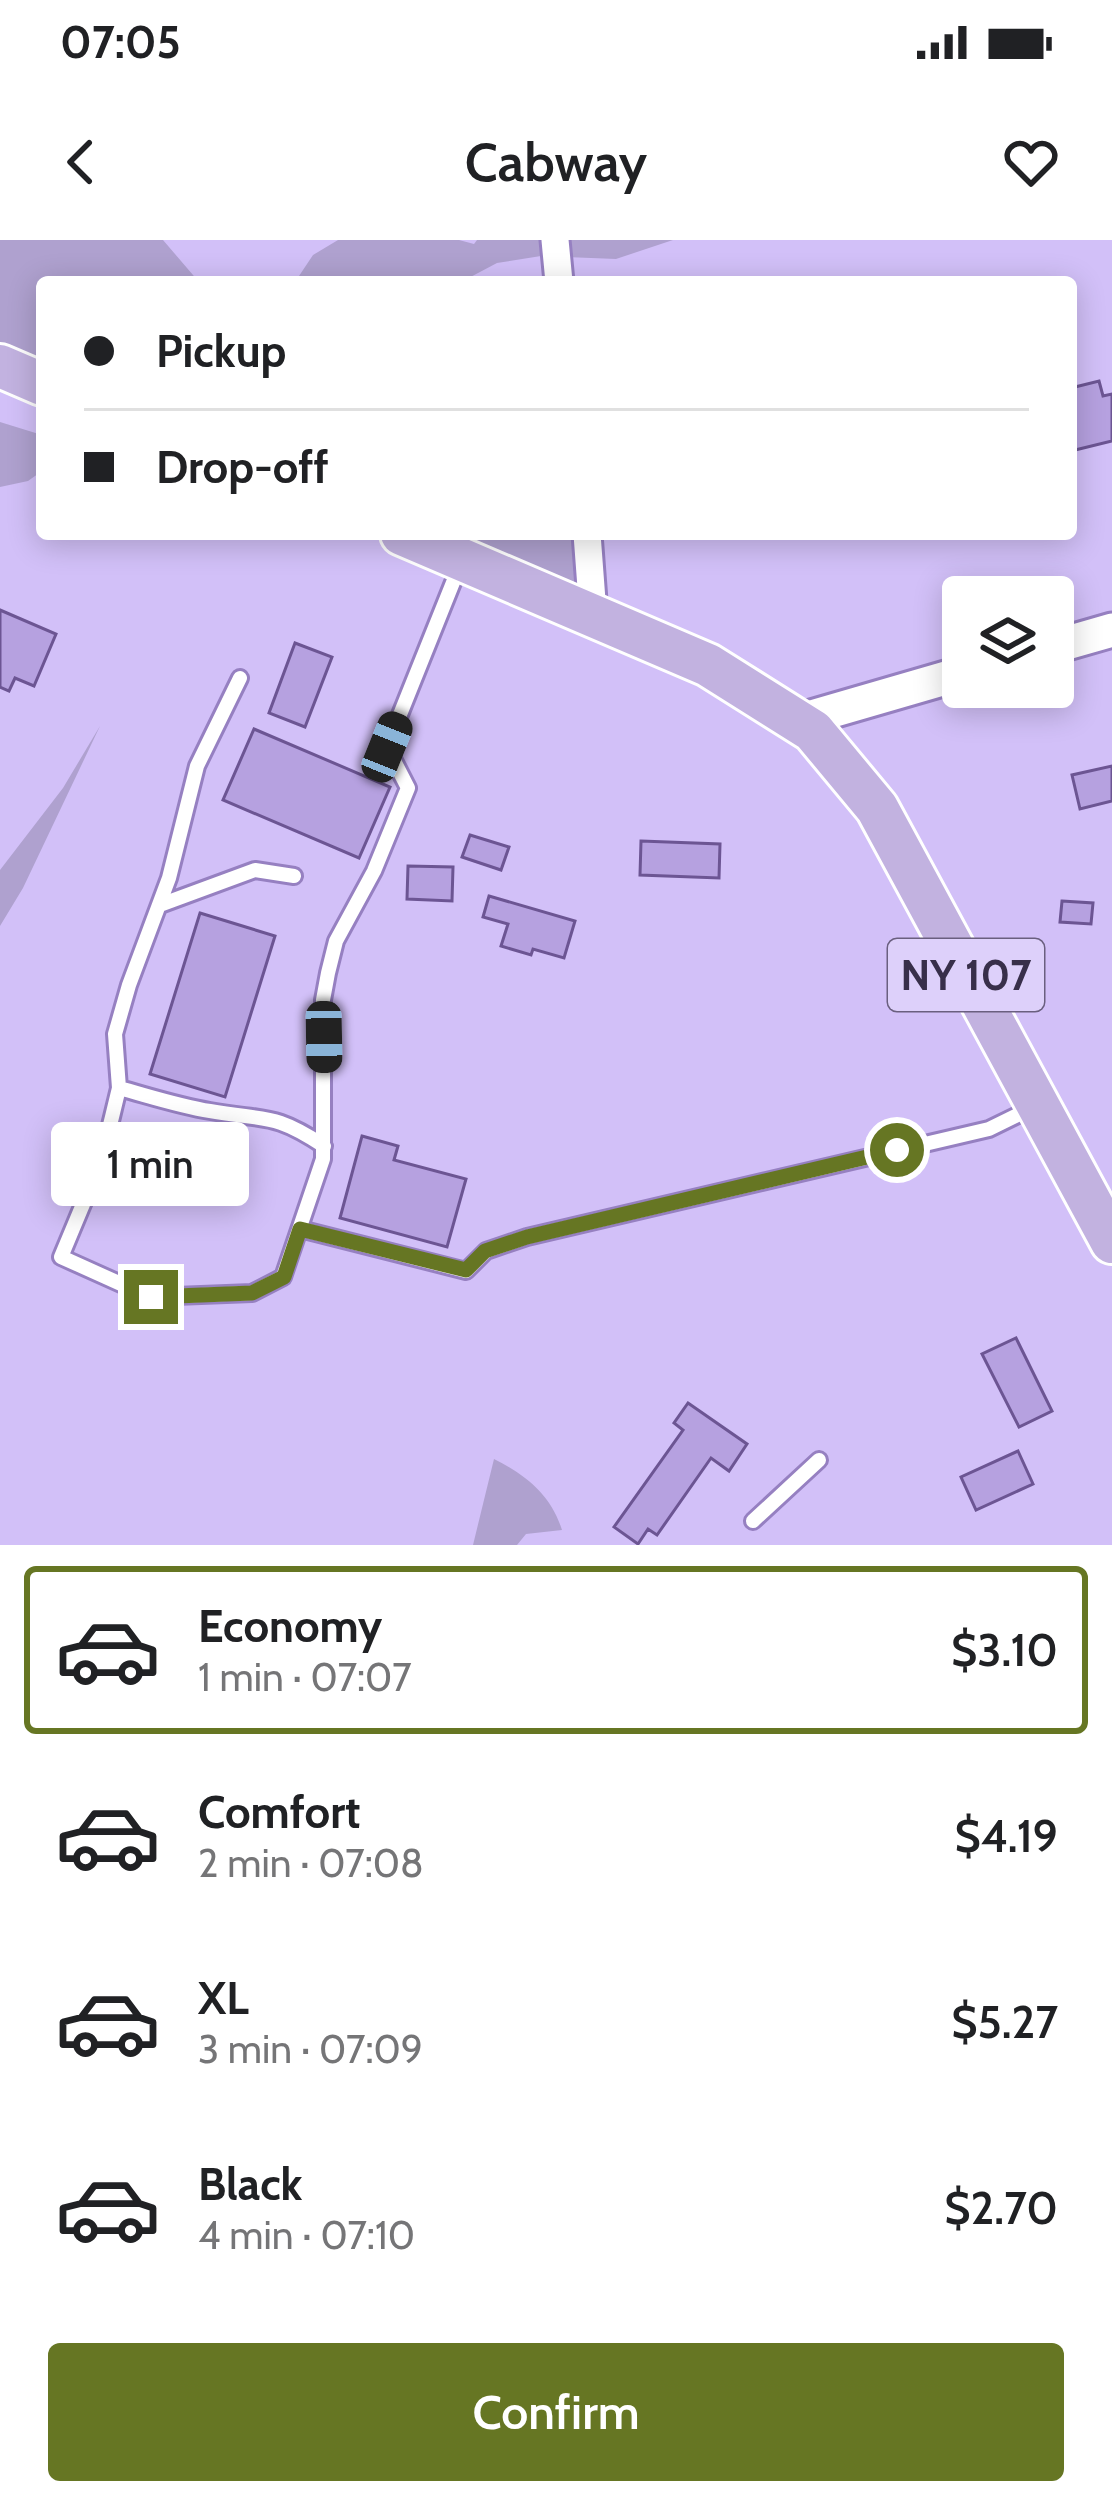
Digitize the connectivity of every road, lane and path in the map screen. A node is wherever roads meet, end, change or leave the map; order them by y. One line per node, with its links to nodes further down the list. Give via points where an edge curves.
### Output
1 (555, 240): 2 (street)
2 (558, 276)
3 (0, 366): 4 (main road)
4 (36, 381)
5 (416, 540): 7 (main road, NY 107)
6 (586, 540): 8 (street)
7 (461, 560): 8 (main road, NY 107); 18 (lane, via 387,747 408,788 328,973)
8 (592, 614): 13 (main road, NY 107, via 708,664)
9 (1112, 630): 10 (street)
10 (1074, 641)
11 (240, 678): 15 (lane, via 197,766)
12 (942, 679): 13 (street)
13 (801, 720): 17 (main road, NY 107, via 877,808)
14 (294, 876): 15 (lane, via 255,870)
15 (160, 905): 16 (lane, via 115,1034)
16 (119, 1088): 18 (lane, via 289,1122); 19 (lane, via 101,1161 61,1257 151,1297 252,1293 284,1277)
17 (1036, 1106): 19 (lane, via 989,1129 527,1237 485,1251 466,1270); 20 (main road, NY 107)
18 (324, 1146): 19 (lane)
19 (300, 1229)
20 (1112, 1242)
21 (819, 1460): 22 (lane)
22 (753, 1521)

